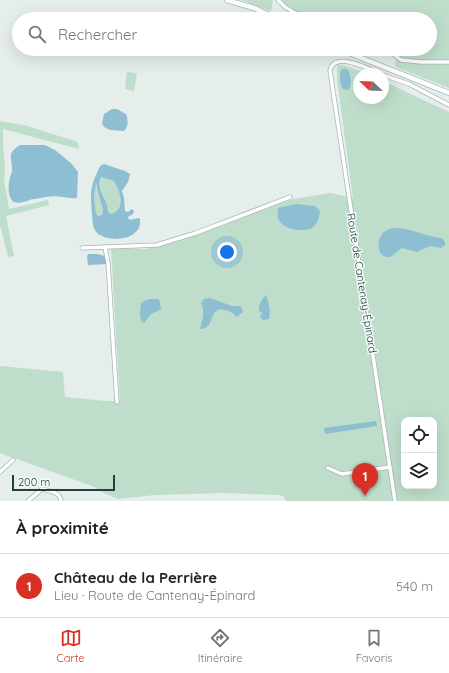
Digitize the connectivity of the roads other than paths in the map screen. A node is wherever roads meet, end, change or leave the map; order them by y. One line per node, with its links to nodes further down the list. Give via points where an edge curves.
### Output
1 (226, 0): 3 (main road)
2 (278, 0): 4 (street)
3 (263, 12)
4 (293, 12)
5 (356, 56): 10 (main road)
6 (396, 56): 7 (street, via 401,60)
7 (449, 62)
8 (364, 68): 17 (street, Route de Cantenay-Épinard, via 343,61 336,62 332,65 330,77)
9 (389, 77): 11 (street)
10 (449, 93)
11 (449, 105)
12 (290, 198): 13 (street, via 157,245)
13 (105, 247): 14 (street); 15 (street)
14 (82, 248)
15 (117, 402)
16 (13, 460): 19 (street)
17 (390, 467): 18 (street, via 342,474); 22 (street, Route de Cantenay-Épinard)
18 (328, 468)
19 (0, 472)
20 (28, 501): 21 (street, via 42,489 57,494)
21 (61, 501)
22 (395, 501)

